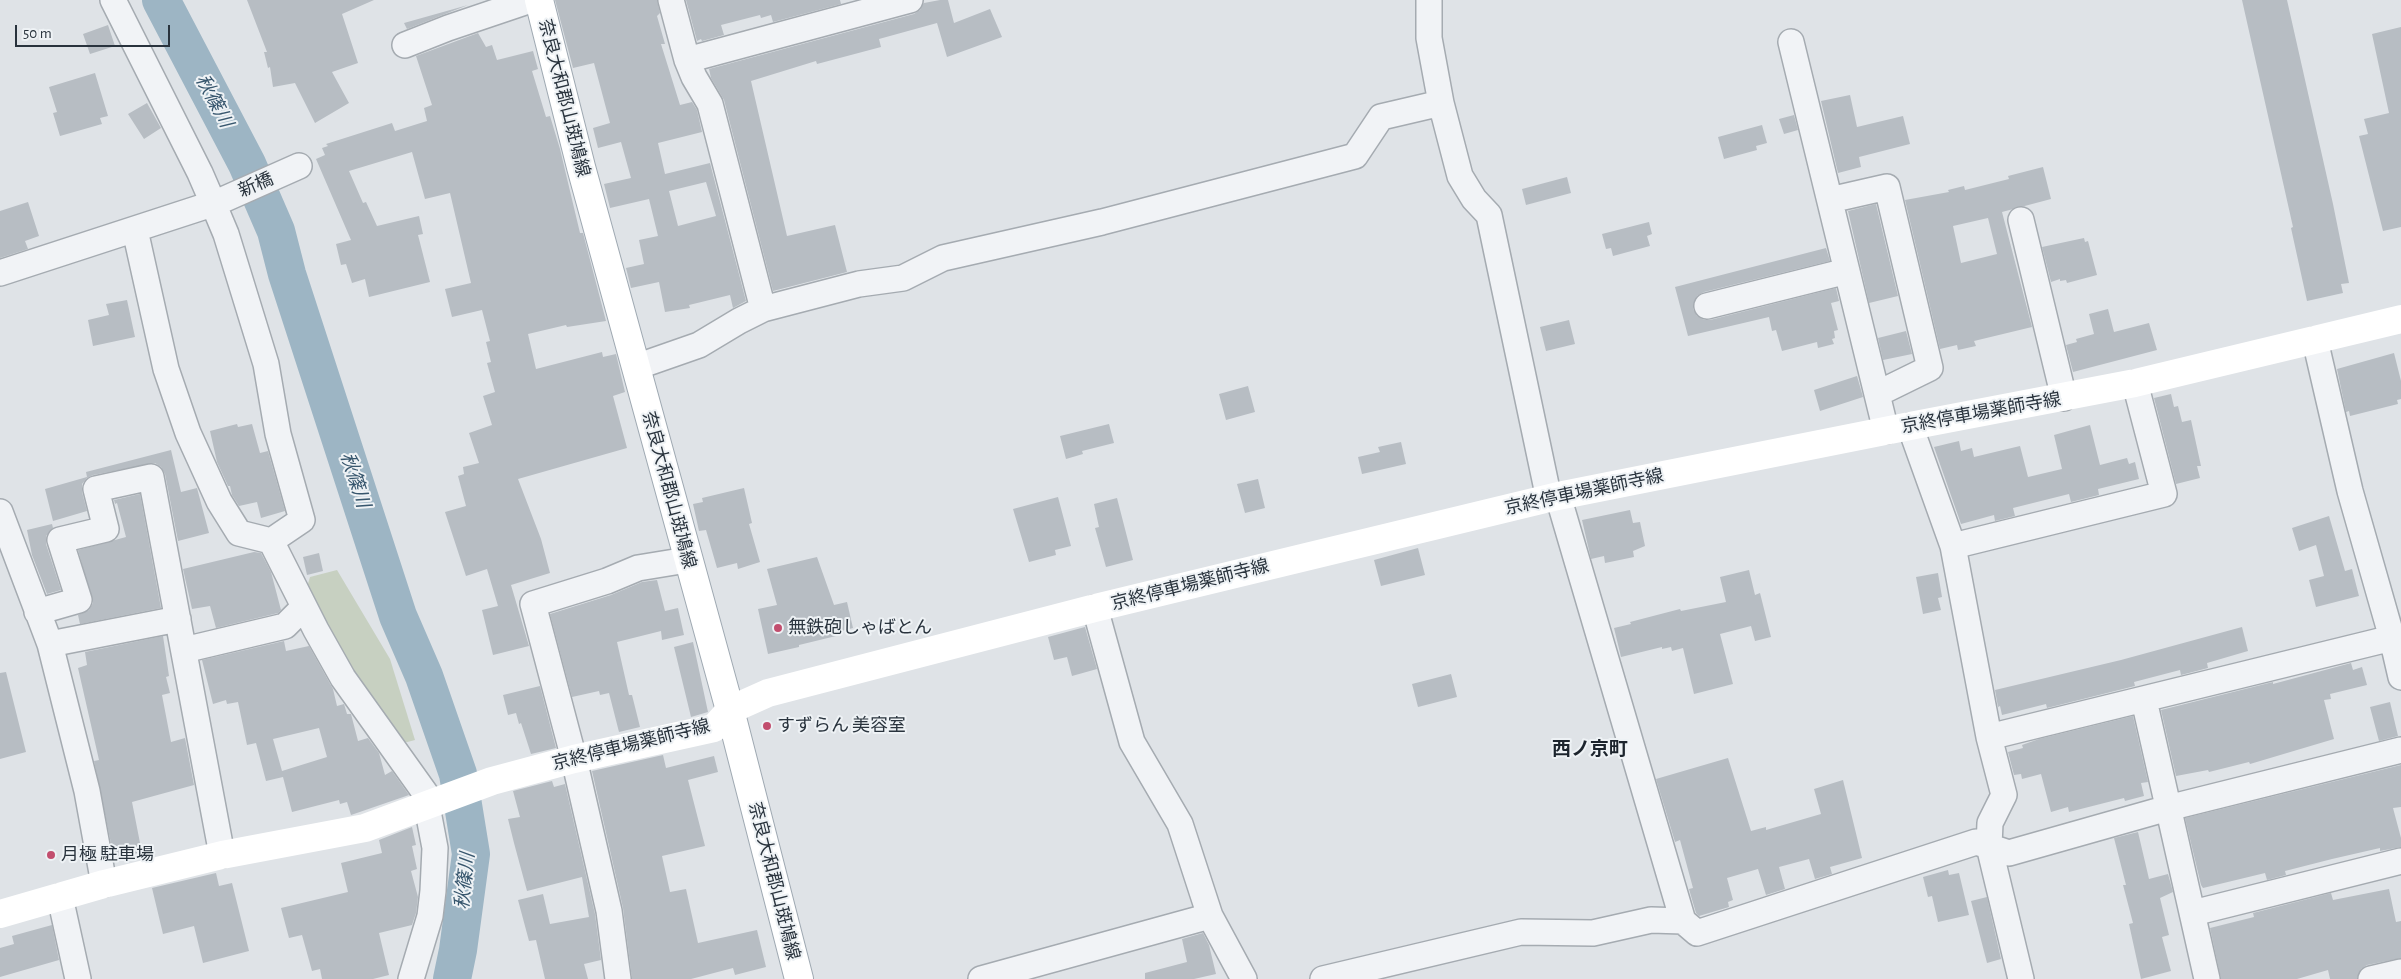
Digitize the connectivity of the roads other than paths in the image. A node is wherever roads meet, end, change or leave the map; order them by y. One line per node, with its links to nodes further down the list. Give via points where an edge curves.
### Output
1 (113, 0): 13 (street)
2 (531, 0): 8 (street)
3 (539, 0): 22 (main road, 奈良大和郡山斑鳩線)
4 (670, 0): 9 (street)
5 (910, 0): 9 (street)
6 (1429, 0): 10 (street, via 1429,38)
7 (1791, 42): 12 (street)
8 (405, 45)
9 (687, 60): 19 (street, via 710,104)
10 (1441, 102): 19 (street, via 1381,117 1355,156 1102,222 943,258 903,278 859,284); 27 (street, via 1460,176 1489,215)
11 (297, 167): 13 (street, 新橋)
12 (1830, 200): 16 (street); 24 (street, via 1887,187 1930,368)
13 (216, 202): 15 (street, 新橋); 29 (street, via 266,364 278,434 302,520)
14 (2020, 220): 25 (street)
15 (135, 230): 17 (street, 新橋); 29 (street, via 166,369 188,434 219,501 239,533)
16 (1847, 271): 18 (street); 24 (street)
17 (0, 273)
18 (1707, 306)
19 (763, 309): 22 (street, via 699,345)
20 (2401, 320): 21 (main road, 京終停車場薬師寺線)
21 (2315, 340): 23 (main road, 京終停車場薬師寺線); 36 (street, via 2350,491)
22 (636, 367): 31 (main road, 奈良大和郡山斑鳩線)
23 (2135, 383): 25 (main road, 京終停車場薬師寺線); 30 (street, via 2164,494)
24 (1877, 394): 26 (street)
25 (2064, 398): 26 (main road, 京終停車場薬師寺線)
26 (1898, 428): 27 (main road, 京終停車場薬師寺線); 30 (street)
27 (1554, 498): 33 (main road, 京終停車場薬師寺線); 55 (street)
28 (0, 512): 34 (street)
29 (271, 541): 32 (street)
30 (1953, 546): 42 (street)
31 (688, 560): 41 (main road, 奈良大和郡山斑鳩線); 44 (street, via 638,568 533,604)
32 (304, 607): 38 (street, via 285,626); 45 (street, via 343,678)
33 (1095, 608): 41 (main road, 京終停車場薬師寺線, via 768,693); 54 (street, via 1132,742 1180,824)
34 (37, 612): 35 (street, via 79,600 60,540 106,529 96,489 151,477); 37 (street)
35 (178, 620): 37 (street); 38 (street)
36 (2392, 638): 39 (street); 40 (street)
37 (50, 644): 50 (street, via 87,791)
38 (184, 650): 48 (street)
39 (2401, 677)
40 (2144, 700): 42 (street); 46 (street)
41 (730, 710): 44 (main road, 京終停車場薬師寺線, via 714,728); 60 (main road, 奈良大和郡山斑鳩線)
42 (1989, 737): 47 (street, via 2004,795 1990,823)
43 (2401, 750): 46 (street)
44 (574, 759): 45 (main road, 京終停車場薬師寺線, via 492,781); 59 (street, via 609,911)
45 (433, 804): 48 (main road, 京終停車場薬師寺線, via 365,828); 58 (street, via 428,806 435,848 430,916)
46 (2168, 808): 47 (street, via 2009,853); 52 (street)
47 (1989, 846): 55 (street, via 1976,842 1697,933); 64 (street)
48 (222, 855): 50 (main road, 京終停車場薬師寺線)
49 (2401, 862): 52 (street)
50 (104, 884): 51 (main road, 京終停車場薬師寺線)
51 (60, 897): 53 (main road, 京終停車場薬師寺線); 57 (street)
52 (2192, 913): 65 (street)
53 (0, 914)
54 (1210, 916): 61 (street); 62 (street)
55 (1683, 921): 63 (street, via 1651,920 1593,933 1521,932)
56 (2401, 972): 66 (street)
57 (78, 979)
58 (411, 979)
59 (618, 979)
60 (799, 979)
61 (981, 979)
62 (1244, 979)
63 (1323, 979)
64 (2021, 979)
65 (2208, 979)
66 (2371, 979)

